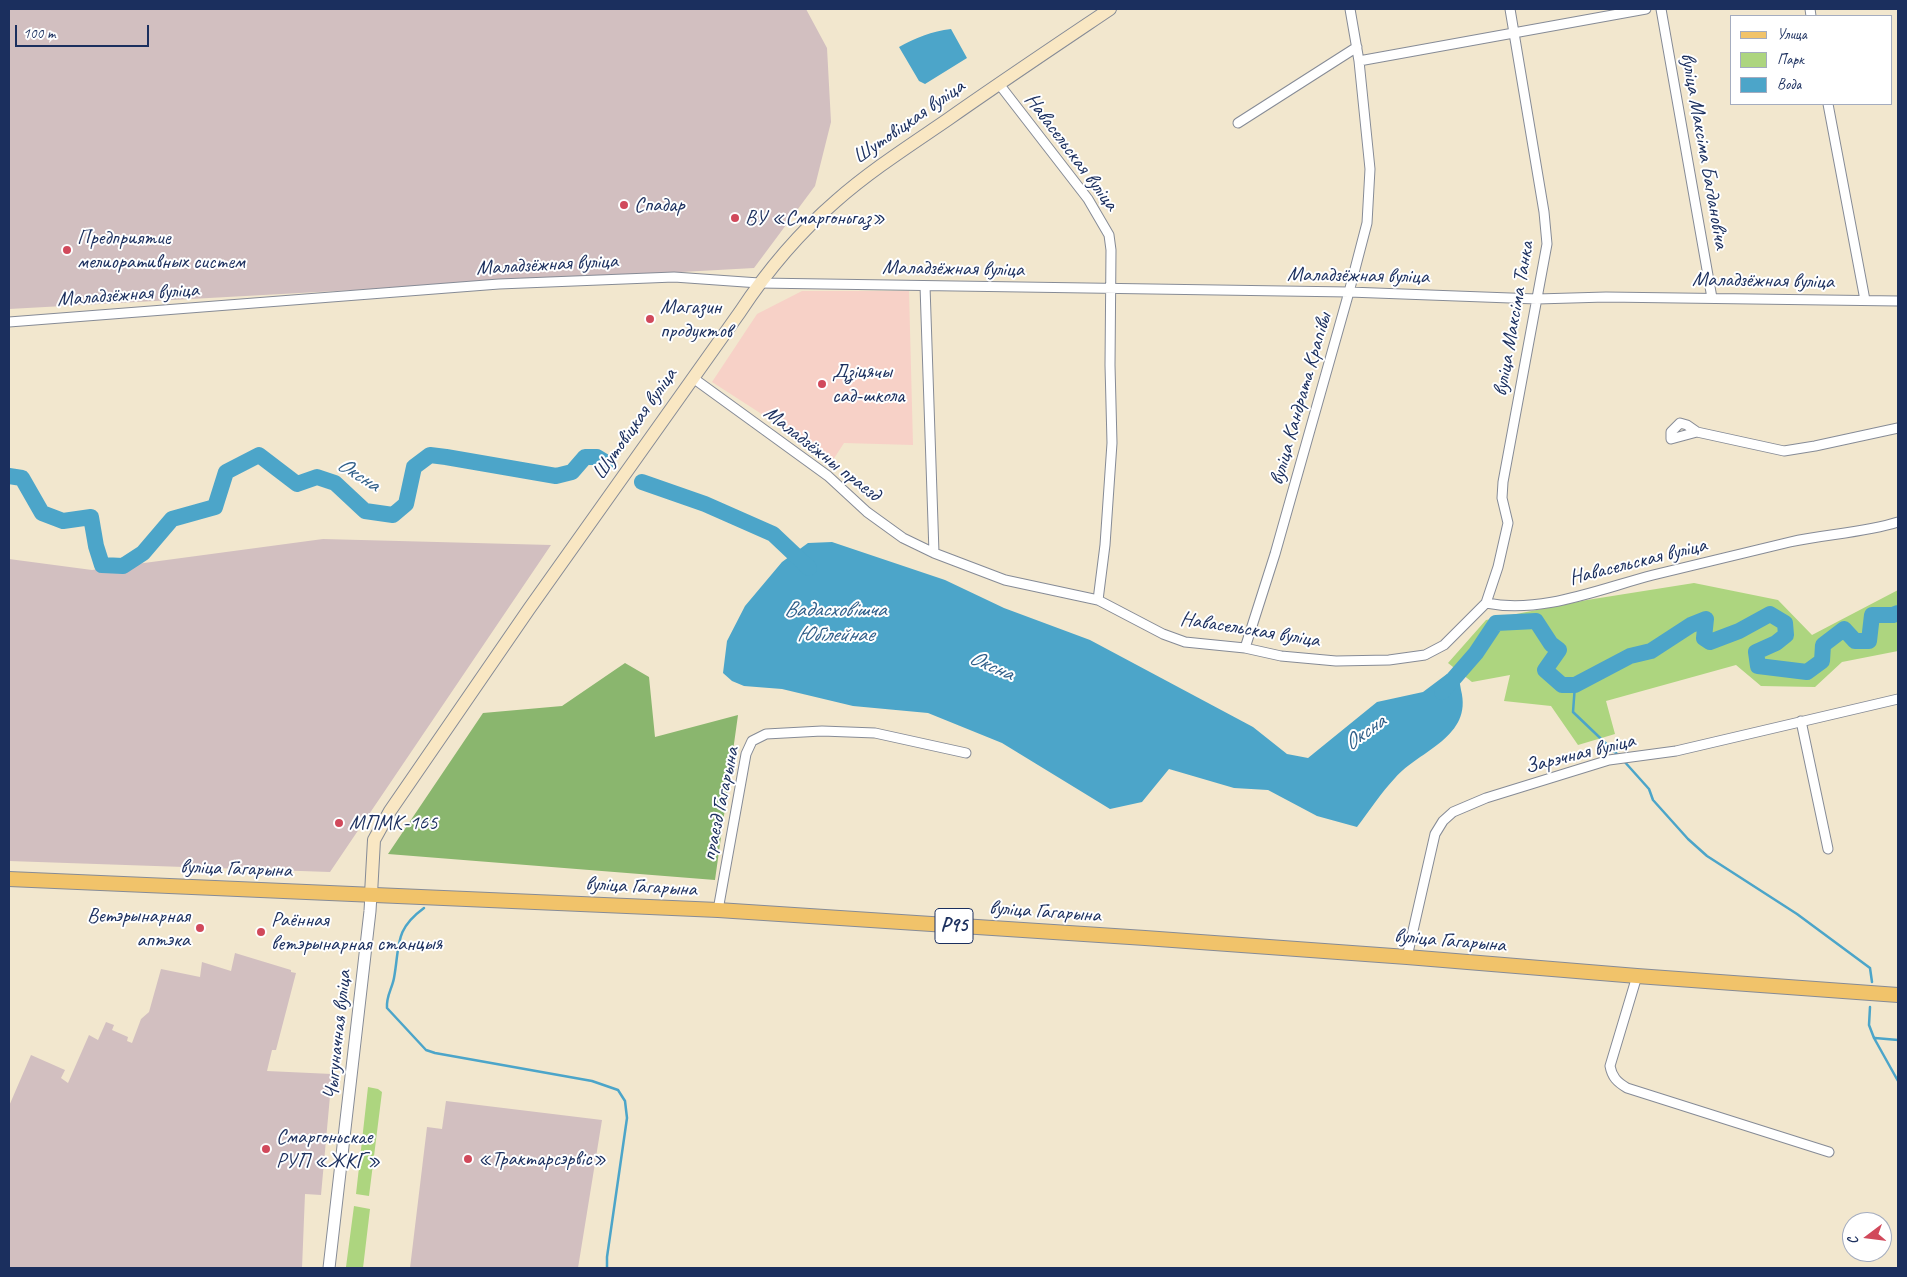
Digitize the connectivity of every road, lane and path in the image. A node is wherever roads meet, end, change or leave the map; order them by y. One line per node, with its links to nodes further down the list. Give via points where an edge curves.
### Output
1 (1110, 9): 9 (main road, Шутовіцкая вуліца)
2 (1350, 9): 7 (street, вуліца Кандрата Крапівы)
3 (1510, 9): 6 (street, вуліца Максіма Танка)
4 (1646, 9): 6 (street)
5 (1661, 9): 16 (street, вуліца Максіма Багдановіча)
6 (1514, 34): 8 (street); 17 (street, вуліца Максіма Танка, via 1543,202 1547,244)
7 (1357, 47): 8 (street, вуліца Кандрата Крапівы); 11 (street)
8 (1359, 61): 15 (street, вуліца Кандрата Крапівы, via 1370,196 1367,222)
9 (999, 84): 12 (main road, Шутовіцкая вуліца, via 837,200 790,246); 14 (street, Навасельская вуліца, via 1088,199 1110,235)
10 (1828, 105): 18 (street)
11 (1238, 123)
12 (759, 283): 13 (street, Маладзёжная вуліца); 20 (street, Маладзёжная вуліца, via 674,277 508,284); 21 (main road, Шутовіцкая вуліца)
13 (925, 286): 14 (street, Маладзёжная вуліца); 25 (street)
14 (1112, 289): 15 (street, Маладзёжная вуліца); 26 (street, Навасельская вуліца, via 1112,443)
15 (1349, 292): 17 (street, Маладзёжная вуліца); 28 (street, вуліца Кандрата Крапівы)
16 (1712, 298): 17 (street, Маладзёжная вуліца); 18 (street, Маладзёжная вуліца)
17 (1537, 299): 27 (street, вуліца Максіма Танка, via 1502,482 1508,523)
18 (1864, 300): 19 (street, Маладзёжная вуліца)
19 (1898, 301)
20 (9, 322)
21 (693, 378): 25 (street, Маладзёжны праезд, via 828,476 866,512 903,538); 34 (main road, Шутовіцкая вуліца, via 390,811 374,840)
22 (1898, 428): 23 (street, via 1784,451)
23 (1697, 432)
24 (1898, 522): 27 (street, Навасельская вуліца, via 1880,528 1820,536 1546,604 1505,607)
25 (934, 553): 26 (street, Маладзёжны праезд, via 1005,580)
26 (1098, 600): 28 (street, Навасельская вуліца, via 1162,634 1185,642)
27 (1486, 603): 28 (street, Навасельская вуліца, via 1444,645 1425,655 1389,660 1336,660 1281,656)
28 (1245, 648)
29 (1898, 699): 30 (street, Зарэчная вуліца)
30 (1801, 722): 32 (street); 36 (street, Зарэчная вуліца, via 1676,751 1609,760 1486,798 1452,812 1435,834)
31 (966, 753): 35 (street, праезд Гагарына, via 875,733 766,734 752,741 746,754)
32 (1828, 849)
33 (9, 879): 34 (main road, вуліца Гагарына / Р95)
34 (371, 894): 35 (main road, вуліца Гагарына / Р95); 40 (street, Чыгуначная вуліца)
35 (718, 910): 36 (main road, вуліца Гагарына / Р95)
36 (1408, 957): 37 (main road, вуліца Гагарына / Р95)
37 (1637, 976): 38 (main road, вуліца Гагарына / Р95); 39 (street, via 1610,1066 1612,1075 1620,1083 1627,1088)
38 (1898, 995)
39 (1829, 1152)
40 (329, 1268)

